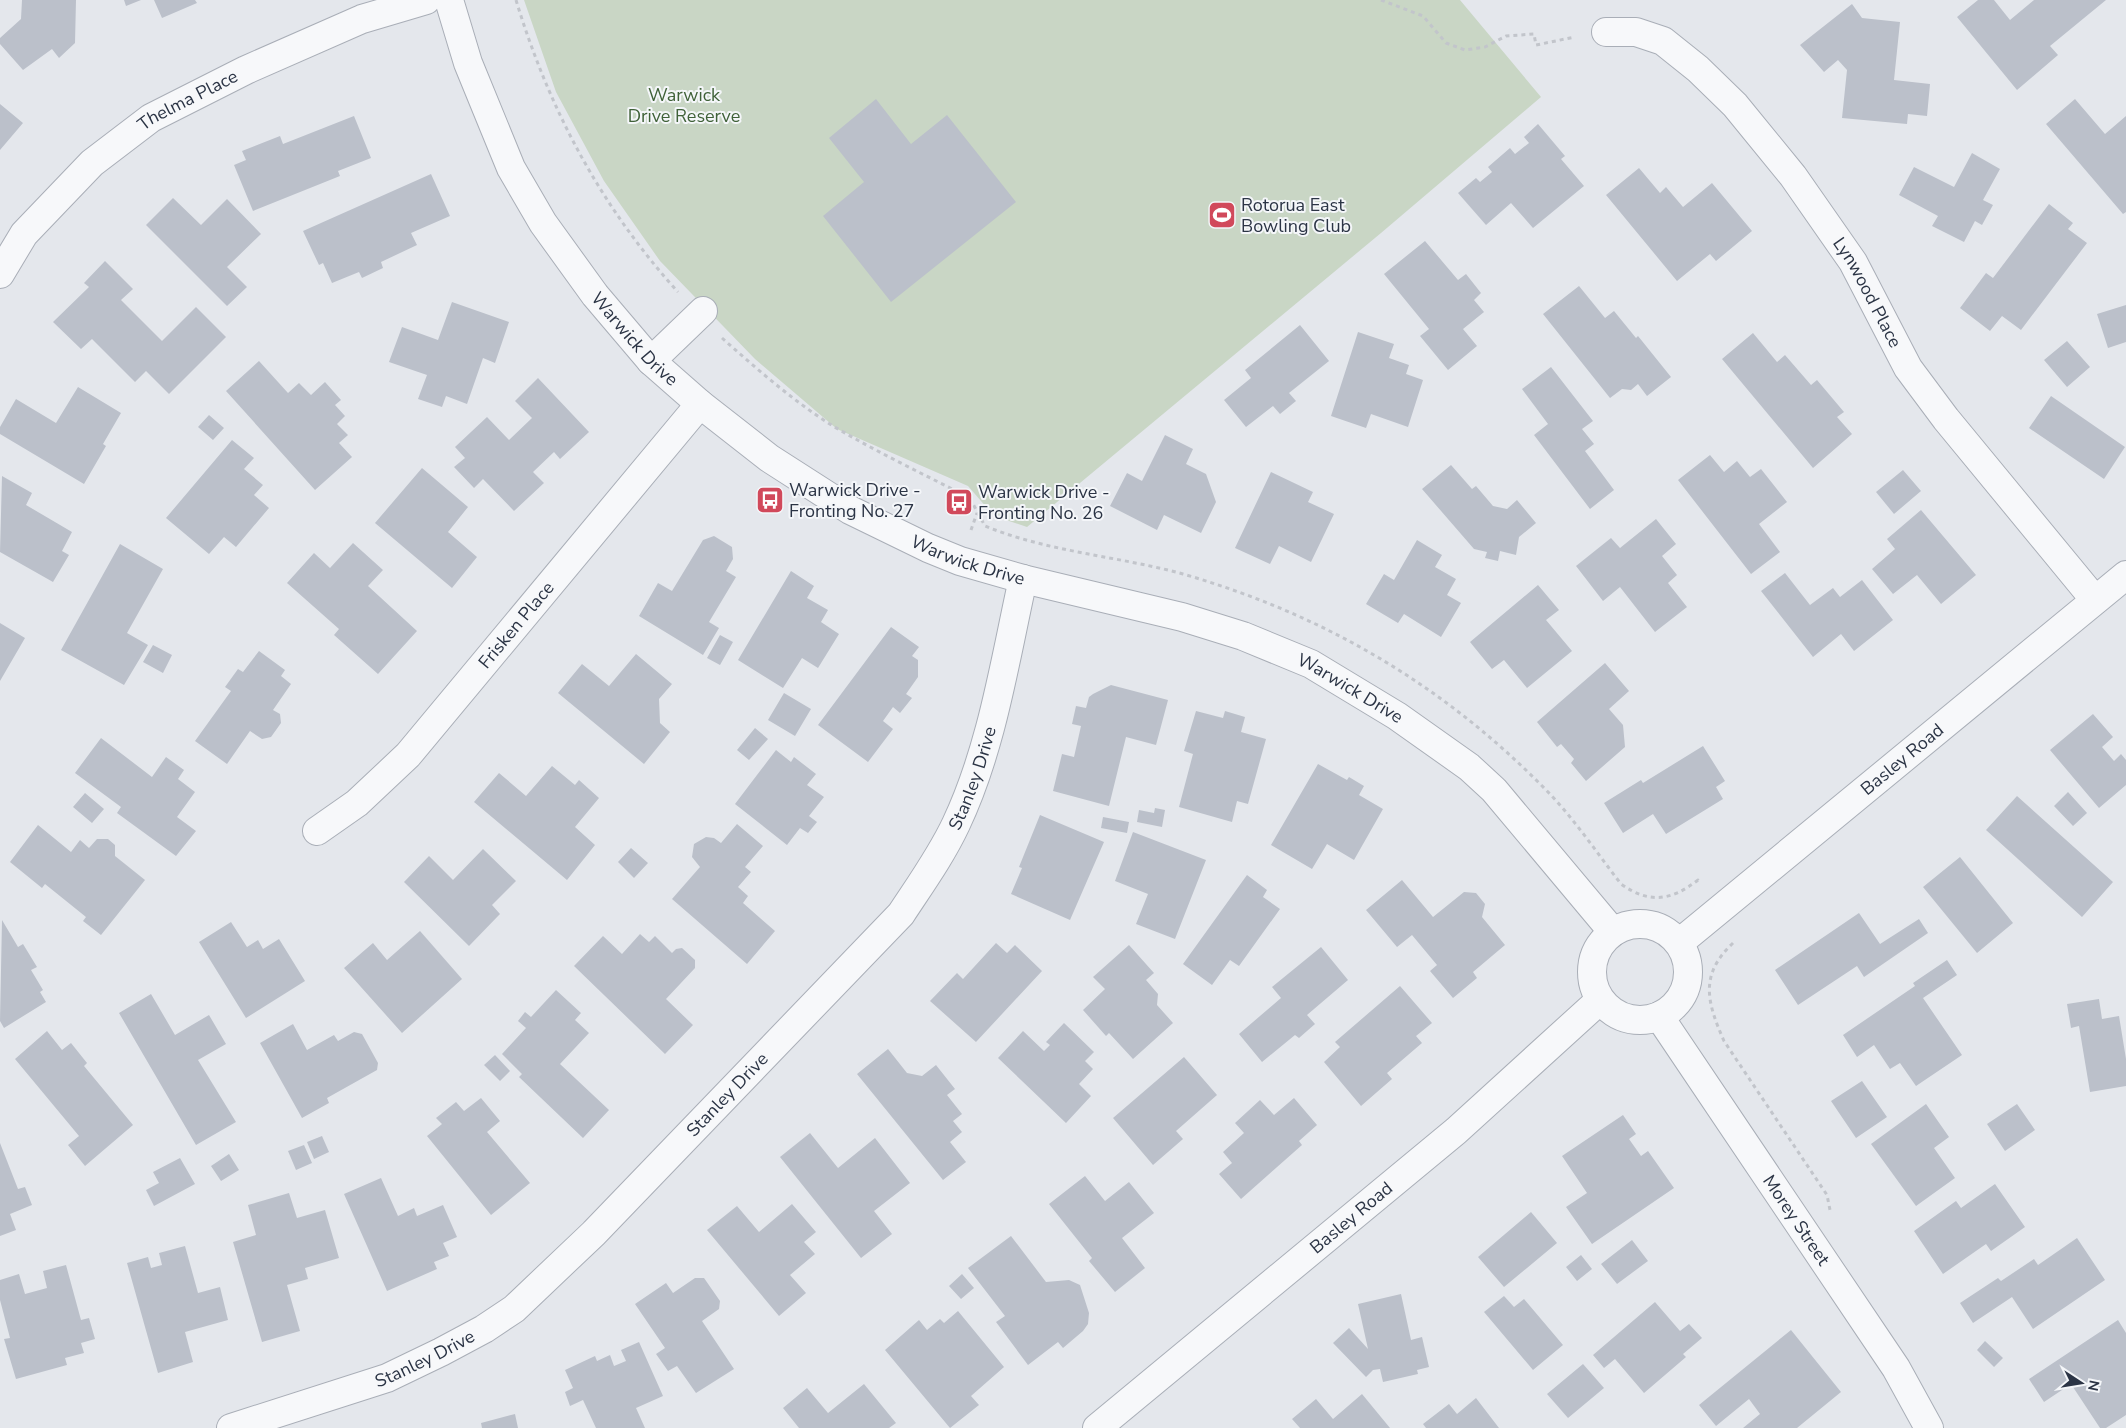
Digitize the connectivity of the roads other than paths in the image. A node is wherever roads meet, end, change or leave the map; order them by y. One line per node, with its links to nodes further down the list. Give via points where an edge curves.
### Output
1 (426, 0): 4 (street, Thelma Place, via 362,19 246,70 151,118 92,163 24,234)
2 (449, 0): 6 (street, Warwick Drive, via 468,63 511,168 543,223 595,295)
3 (1606, 32): 10 (street, Lynwood Place, via 1636,32 1663,42 1698,69 1735,105 1792,176 1853,262 1908,368)
4 (0, 274)
5 (701, 313): 6 (street)
6 (651, 361): 7 (street, Warwick Drive)
7 (700, 404): 9 (street, Warwick Drive, via 769,458 850,510 960,561); 11 (street, Frisken Place, via 408,755 357,803)
8 (2126, 575): 10 (street, Basley Road)
9 (1023, 579): 12 (street, Warwick Drive, via 1182,617 1244,636 1311,664 1356,690 1444,749 1494,790); 16 (street, Stanley Drive, via 988,731 973,780 956,824 929,873 901,914 594,1233 514,1309 441,1352 387,1378)
10 (2095, 600): 13 (street, Basley Road)
11 (316, 831)
12 (1614, 932): 13 (street, via 1635,924 1651,925); 14 (street, via 1596,952 1592,968 1593,985)
13 (1679, 943): 15 (street, via 1686,956 1686,985 1671,1008)
14 (1600, 1000): 15 (street, via 1612,1012 1627,1018 1643,1020); 17 (street, Basley Road, via 1456,1131)
15 (1659, 1016): 18 (street, Morey Street, via 1885,1352)
16 (231, 1428)
17 (1097, 1428)
18 (1929, 1428)

